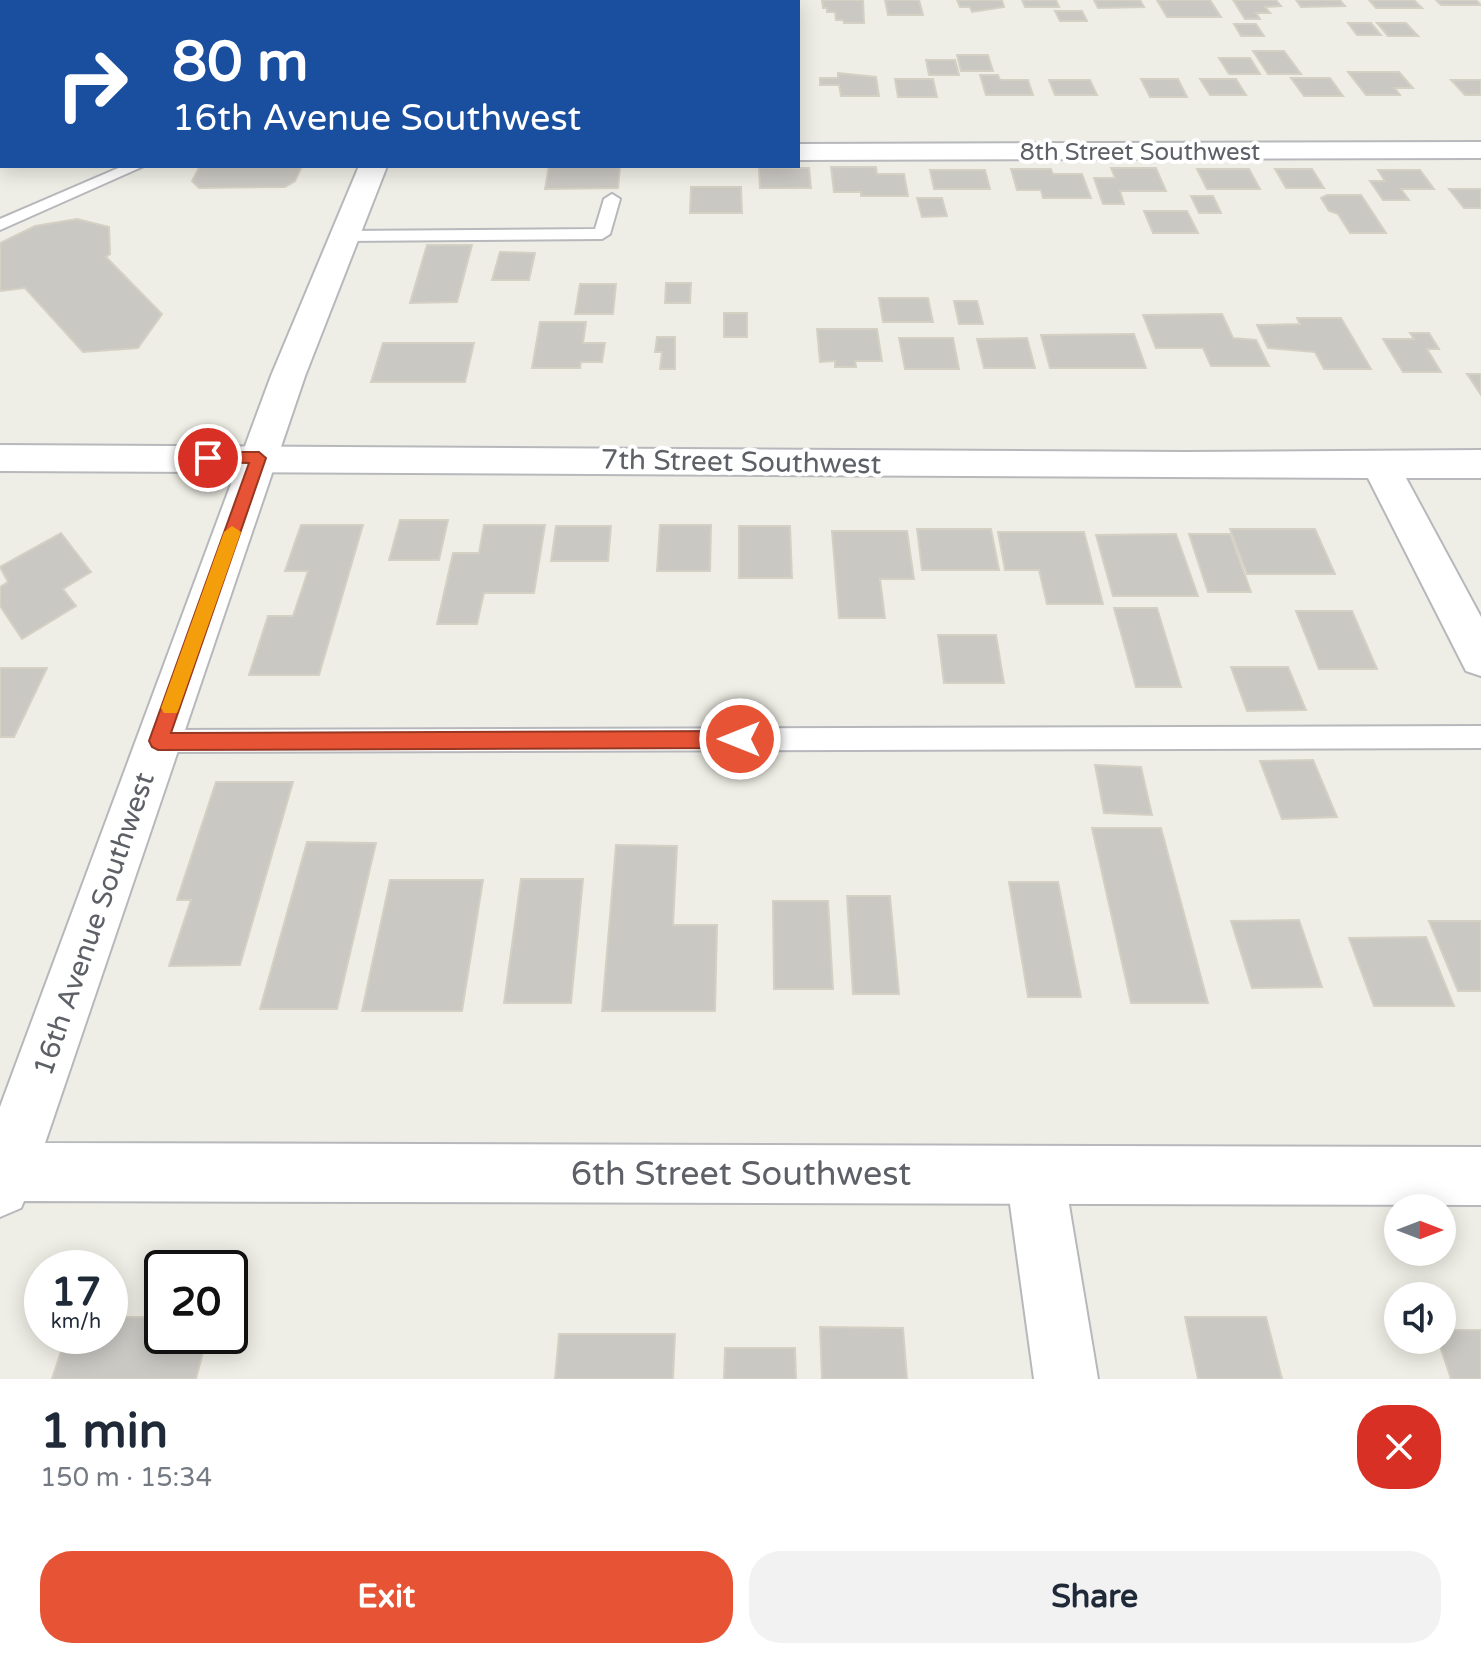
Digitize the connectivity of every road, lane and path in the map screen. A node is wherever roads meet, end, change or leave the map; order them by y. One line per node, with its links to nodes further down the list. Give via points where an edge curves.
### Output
1 (1481, 150): 2 (street, 8th Street Southwest)
2 (800, 152)
3 (131, 168): 6 (lane)
4 (372, 168): 7 (street, 16th Avenue Southwest)
5 (612, 199): 7 (lane, via 602,234)
6 (0, 225)
7 (344, 236): 9 (street, 16th Avenue Southwest)
8 (0, 458): 9 (street, 7th Street Southwest)
9 (259, 458): 11 (street, 7th Street Southwest); 14 (street, 16th Avenue Southwest)
10 (1481, 464): 11 (street, 7th Street Southwest)
11 (1380, 465): 12 (street)
12 (1481, 658)
13 (1481, 737): 14 (lane)
14 (158, 741): 17 (street, 16th Avenue Southwest)
15 (1035, 1175): 16 (street, 6th Street Southwest); 17 (street, 6th Street Southwest); 18 (street)
16 (1481, 1176)
17 (2, 1177)
18 (1066, 1379)

